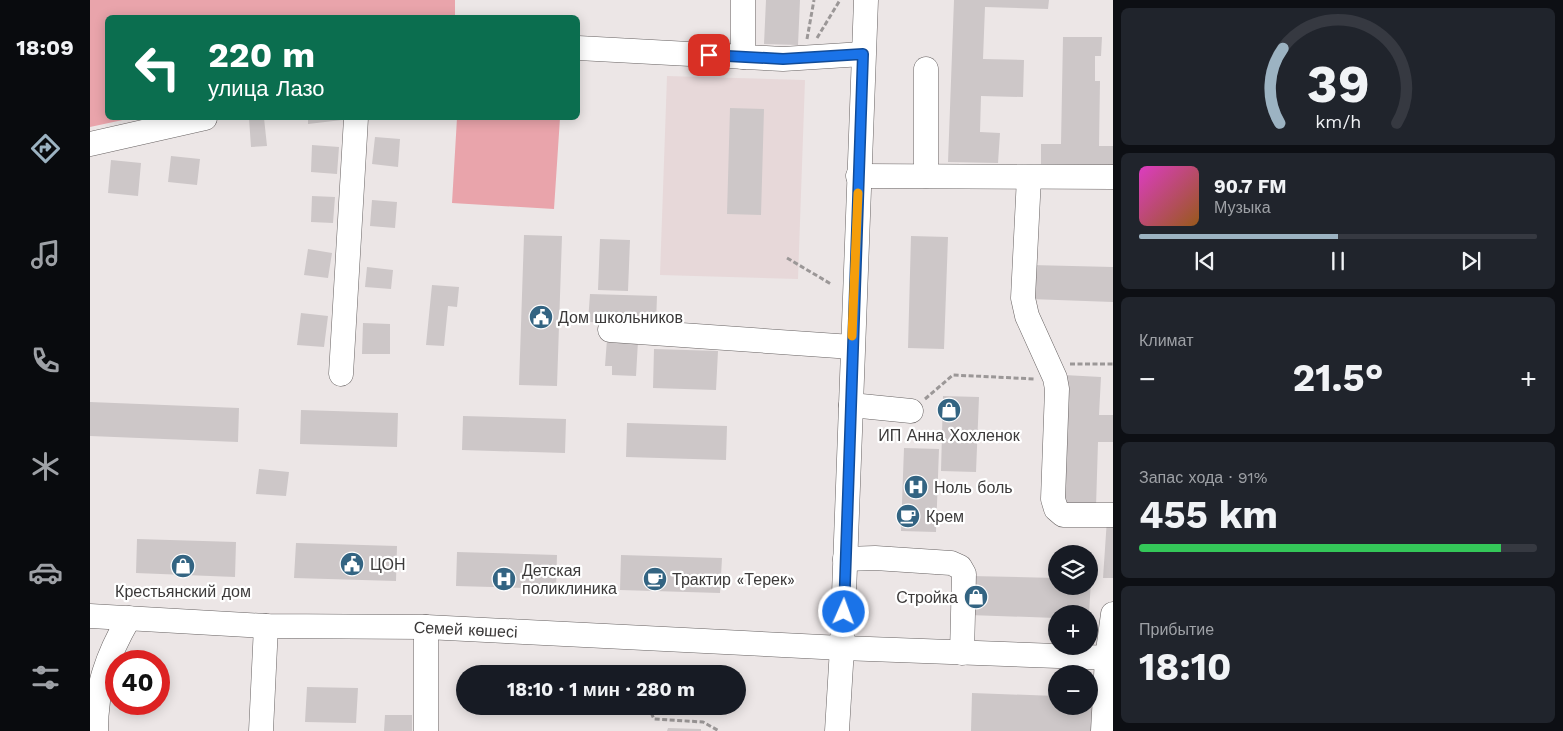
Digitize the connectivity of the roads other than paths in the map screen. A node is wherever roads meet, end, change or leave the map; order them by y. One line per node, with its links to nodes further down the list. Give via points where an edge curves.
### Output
1 (743, 0): 5 (street)
2 (866, 0): 4 (street)
3 (580, 48): 5 (street)
4 (863, 54): 5 (street, via 804,58); 10 (street)
5 (743, 57)
6 (926, 69): 11 (street)
7 (196, 120): 9 (street)
8 (356, 120): 16 (street)
9 (90, 144)
10 (858, 176): 11 (street); 15 (street)
11 (926, 176): 12 (street)
12 (1028, 177): 13 (street); 19 (street, via 1023,298 1027,316 1057,389 1053,499 1056,509 1063,515)
13 (1113, 177)
14 (610, 330): 15 (street)
15 (852, 347): 17 (street)
16 (341, 374)
17 (851, 405): 18 (street); 20 (street)
18 (911, 411)
19 (1113, 515)
20 (845, 559): 26 (street); 27 (street, via 951,563 960,567 964,574)
21 (1113, 614): 28 (street)
22 (90, 616): 23 (street, Семей көшесі)
23 (129, 618): 24 (street, Семей көшесі); 29 (street, via 111,650 103,675 96,705)
24 (266, 626): 25 (street, Семей көшесі); 30 (street)
25 (426, 627): 26 (street, Семей көшесі); 31 (street)
26 (842, 648): 27 (street, Семей көшесі); 32 (street)
27 (962, 653): 28 (street, Семей көшесі)
28 (1110, 658): 33 (street)
29 (96, 731)
30 (261, 731)
31 (426, 731)
32 (837, 731)
33 (1103, 731)

